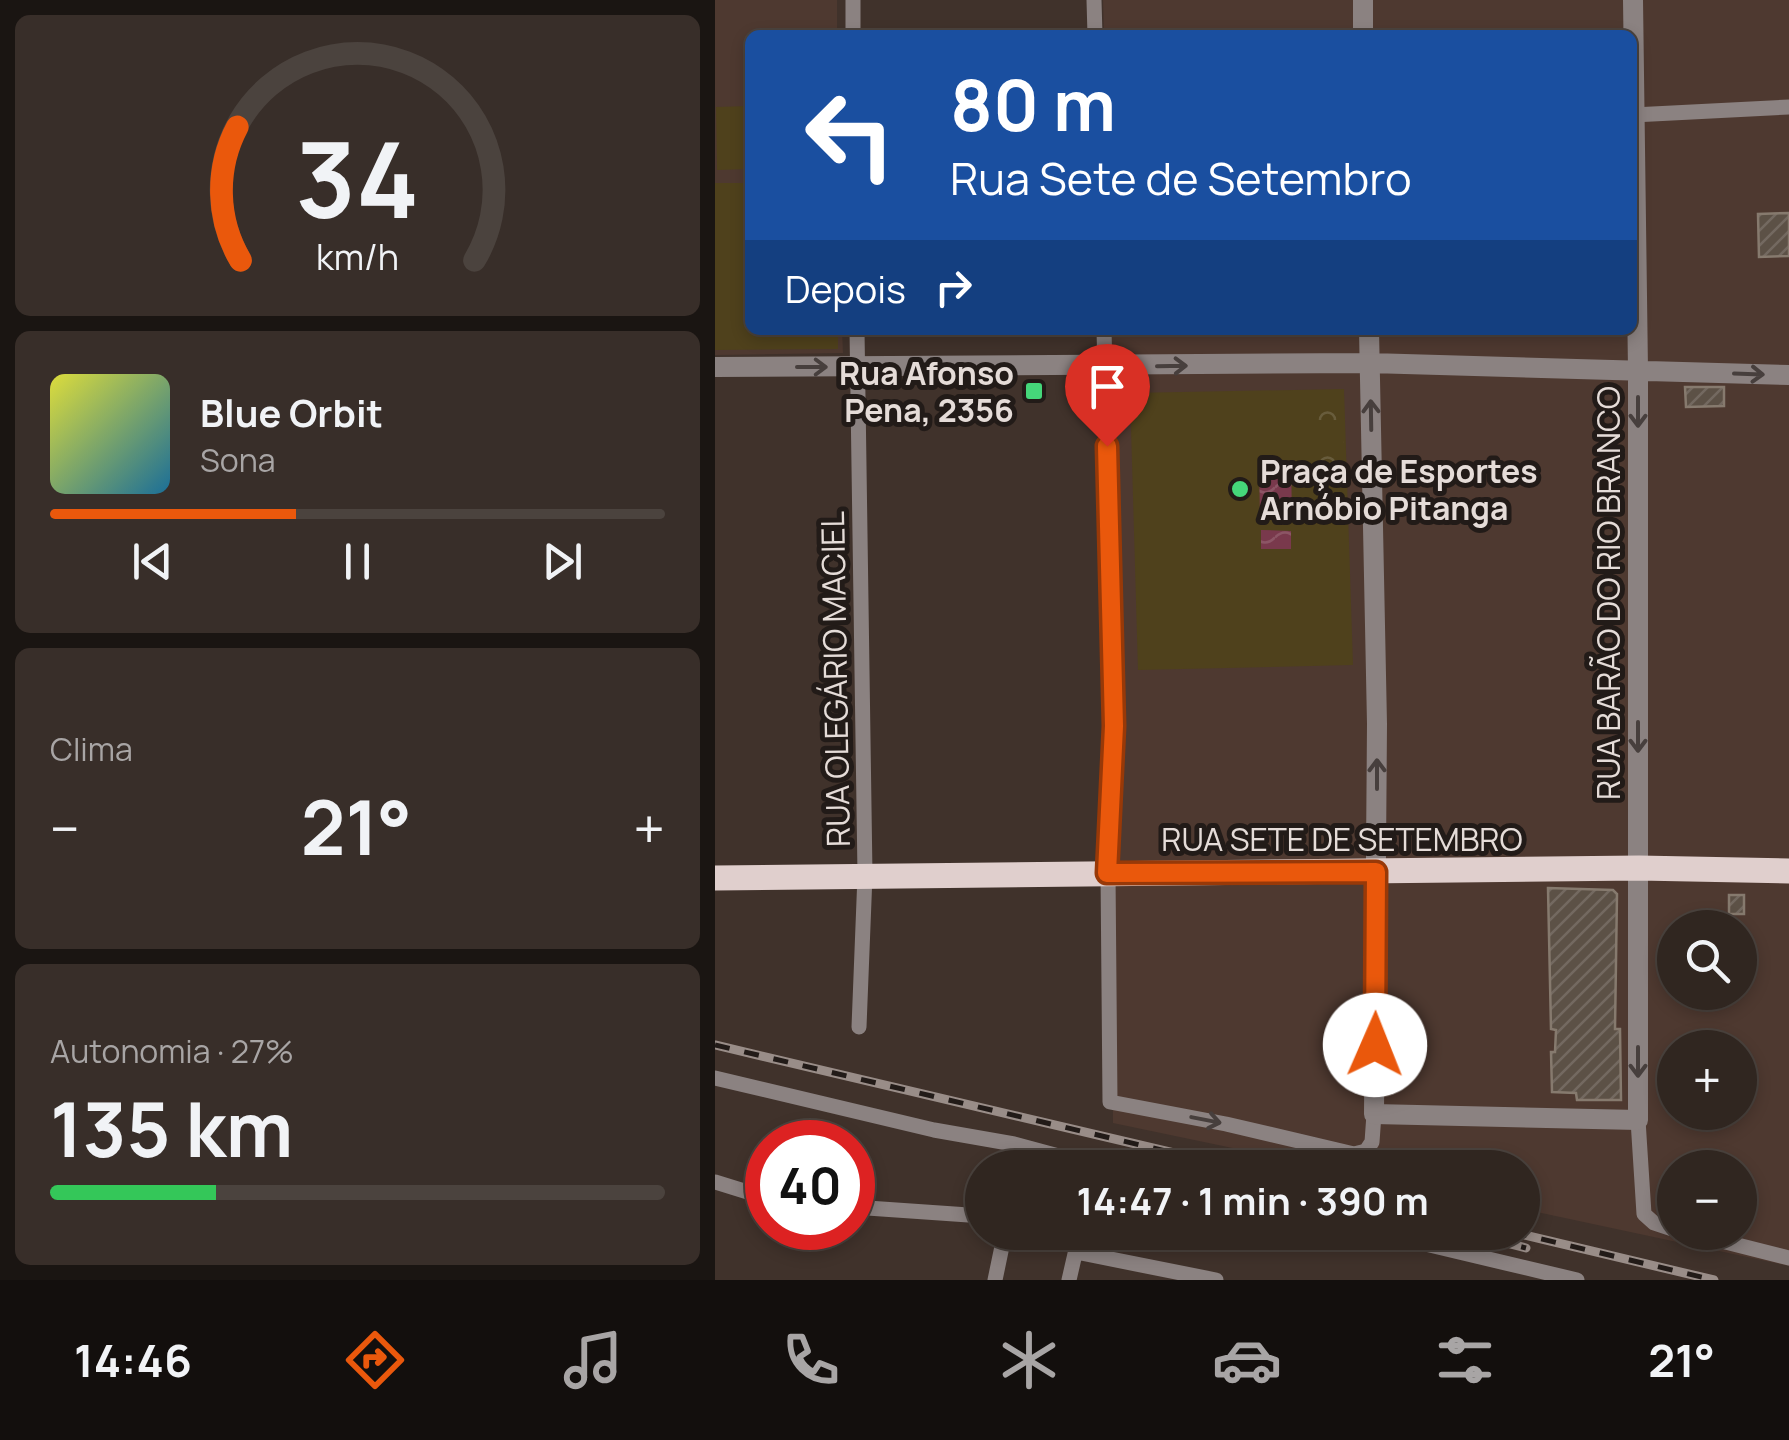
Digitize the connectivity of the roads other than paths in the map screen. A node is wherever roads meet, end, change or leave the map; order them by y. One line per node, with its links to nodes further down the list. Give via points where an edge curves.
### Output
1 (853, 0): 5 (street)
2 (1094, 0): 6 (street)
3 (1363, 0): 7 (street)
4 (1633, 0): 8 (street, RUA BARÃO DO RIO BRANCO)
5 (853, 30)
6 (1095, 30)
7 (1363, 30)
8 (1633, 30)
9 (1789, 108): 10 (street)
10 (1637, 115)
11 (1637, 306): 19 (street, RUA BARÃO DO RIO BRANCO)
12 (857, 335): 18 (street, RUA OLEGÁRIO MACIEL)
13 (1104, 335): 17 (street)
14 (1369, 335): 15 (street)
15 (1370, 363): 17 (street, one-way to 15); 19 (street); 23 (street, one-way to 15)
16 (715, 366): 18 (street, one-way to 18)
17 (1105, 366): 18 (street); 24 (street, via 1114,726)
18 (857, 367): 25 (street, RUA OLEGÁRIO MACIEL)
19 (1638, 370): 20 (street, one-way to 20); 21 (street, RUA BARÃO DO RIO BRANCO, one-way to 21)
20 (1789, 375)
21 (1639, 868): 22 (main road, RUA SETE DE SETEMBRO); 23 (main road, RUA SETE DE SETEMBRO); 30 (street, RUA BARÃO DO RIO BRANCO, one-way to 30)
22 (1789, 871)
23 (1376, 872): 24 (main road, RUA SETE DE SETEMBRO); 29 (street)
24 (1107, 873): 25 (main road, RUA SETE DE SETEMBRO); 29 (street, one-way to 29, via 1110,1102 1354,1154 1372,1142)
25 (865, 876): 26 (main road, RUA SETE DE SETEMBRO); 27 (street, RUA OLEGÁRIO MACIEL)
26 (715, 878)
27 (859, 1027)
28 (715, 1078): 31 (street)
29 (1374, 1114): 30 (street)
30 (1639, 1120): 38 (street, RUA BARÃO DO RIO BRANCO, via 1644,1214)
31 (1013, 1144): 32 (street); 33 (street)
32 (1012, 1150)
33 (1035, 1150)
34 (715, 1182): 35 (street)
35 (745, 1191)
36 (875, 1209): 37 (street)
37 (965, 1215)
38 (1657, 1225)
39 (1001, 1250): 44 (street)
40 (1451, 1250): 47 (street)
41 (1757, 1250): 43 (street)
42 (1076, 1252): 45 (street); 46 (street)
43 (1789, 1258)
44 (995, 1280)
45 (1069, 1280)
46 (1216, 1280)
47 (1577, 1280)

